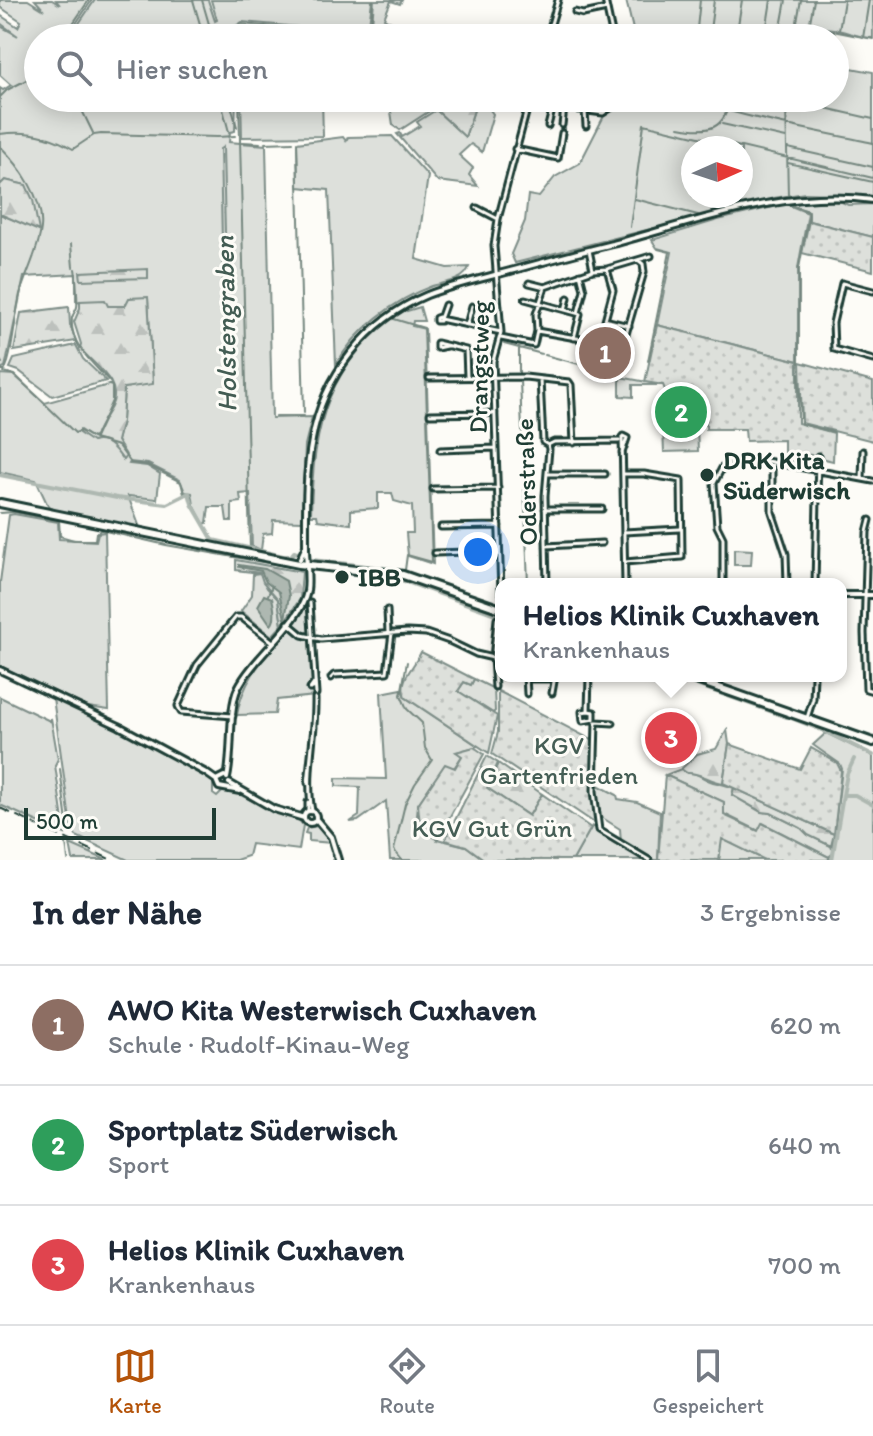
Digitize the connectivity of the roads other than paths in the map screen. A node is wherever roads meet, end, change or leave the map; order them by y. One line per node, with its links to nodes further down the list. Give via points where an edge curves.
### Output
1 (558, 0): 5 (street)
2 (605, 0): 3 (street)
3 (607, 9): 4 (street); 6 (street)
4 (575, 12)
5 (551, 24)
6 (610, 24)
7 (526, 112): 15 (street, Drangstweg)
8 (552, 112): 12 (street)
9 (564, 112): 11 (street)
10 (585, 112): 13 (street)
11 (562, 125)
12 (548, 126)
13 (586, 126)
14 (562, 133): 15 (street, via 558,158)
15 (515, 149): 18 (street, Drangstweg)
16 (873, 201): 19 (street, via 809,198 761,205)
17 (477, 208): 18 (street)
18 (498, 219): 25 (street, Drangstweg)
19 (588, 250): 23 (street); 25 (street)
20 (651, 256): 21 (street)
21 (638, 260): 22 (street); 39 (street, via 644,272)
22 (607, 269): 23 (street); 37 (street, via 613,290)
23 (593, 270): 24 (street)
24 (580, 273): 27 (street); 35 (street, via 584,290)
25 (496, 274): 41 (street, Drangstweg); 75 (street, via 438,291 398,311 371,331 340,368 311,443)
26 (529, 283): 27 (street)
27 (545, 287): 31 (street)
28 (873, 291): 44 (street, via 842,283 832,343 838,351)
29 (568, 298): 34 (street)
30 (525, 299): 31 (street)
31 (539, 303): 34 (street); 40 (street)
32 (445, 305): 38 (street, via 440,319)
33 (472, 306): 38 (street)
34 (565, 310): 35 (street)
35 (578, 313): 42 (street)
36 (600, 319): 37 (street)
37 (605, 320): 39 (street)
38 (467, 325): 41 (street)
39 (629, 326): 42 (street, via 620,349)
40 (537, 331): 41 (street, via 533,346); 42 (street)
41 (501, 335): 47 (street, Drangstweg)
42 (574, 338)
43 (446, 346): 45 (street, via 466,349)
44 (873, 360)
45 (467, 377): 46 (street); 47 (street)
46 (429, 378)
47 (494, 378): 48 (street); 49 (street, Drangstweg)
48 (540, 379): 51 (street, via 571,385); 52 (street, Oderstraße, via 543,442)
49 (495, 413): 50 (street); 53 (street, Drangstweg)
50 (430, 414)
51 (574, 443): 52 (street); 61 (street, via 627,438)
52 (548, 445): 59 (street, Oderstraße)
53 (496, 448): 54 (street); 64 (street, Drangstweg)
54 (440, 450)
55 (863, 451): 62 (street)
56 (818, 456): 58 (street)
57 (772, 462): 58 (street); 86 (street, via 734,461 715,477); 87 (street, via 772,512 786,554)
58 (817, 471): 62 (street); 88 (street)
59 (547, 474): 60 (street); 67 (street, Oderstraße)
60 (605, 474)
61 (623, 474): 72 (street, via 681,480); 73 (street)
62 (862, 478): 63 (street)
63 (873, 481)
64 (498, 488): 65 (street); 70 (street, Drangstweg)
65 (433, 489)
66 (0, 503): 79 (main road)
67 (545, 509): 68 (street); 76 (street, Oderstraße)
68 (602, 509)
69 (870, 520): 90 (street)
70 (499, 526): 71 (street); 77 (street, Drangstweg)
71 (441, 527)
72 (681, 529): 73 (street); 81 (street, via 682,557)
73 (624, 532): 81 (street)
74 (602, 543): 76 (street)
75 (306, 546): 80 (street); 82 (street)
76 (546, 546): 84 (street, Oderstraße)
77 (499, 551): 78 (street); 83 (street, Drangstweg)
78 (435, 553)
79 (273, 559): 80 (main road); 82 (main road)
80 (300, 559)
81 (625, 562): 85 (street)
82 (306, 566): 93 (main road, via 403,575); 95 (street, via 306,594)
83 (500, 578)
84 (547, 578)
85 (625, 578)
86 (723, 578)
87 (787, 578)
88 (815, 578)
89 (847, 595): 90 (street)
90 (865, 595): 91 (street); 109 (street, via 865,684)
91 (873, 595)
92 (310, 603): 97 (street)
93 (495, 604)
94 (387, 610): 96 (street)
95 (288, 623): 97 (street); 99 (street)
96 (390, 633): 97 (street); 100 (street, via 438,636); 102 (street, via 387,672)
97 (311, 638): 119 (street, via 316,715)
98 (495, 638): 100 (street)
99 (273, 642): 113 (street, via 239,686); 113 (street, via 236,617 197,665 178,707 181,712)
100 (493, 658): 108 (street)
101 (0, 670): 118 (street)
102 (331, 678)
103 (526, 682): 111 (street)
104 (554, 682): 110 (street)
105 (589, 682): 112 (street)
106 (702, 682): 114 (main road)
107 (814, 682): 114 (street)
108 (495, 687)
109 (873, 691)
110 (552, 693)
111 (527, 694)
112 (588, 711): 115 (street, via 594,712); 115 (street, via 582,712 582,719)
113 (234, 716): 118 (street)
114 (807, 718): 117 (main road)
115 (595, 722): 116 (street); 122 (street, via 599,830)
116 (613, 723)
117 (873, 742)
118 (223, 780): 119 (street, via 274,809)
119 (307, 813): 120 (street, via 315,813); 120 (street, via 308,823)
120 (315, 821): 121 (street, via 329,833)
121 (338, 860)
122 (649, 860)

